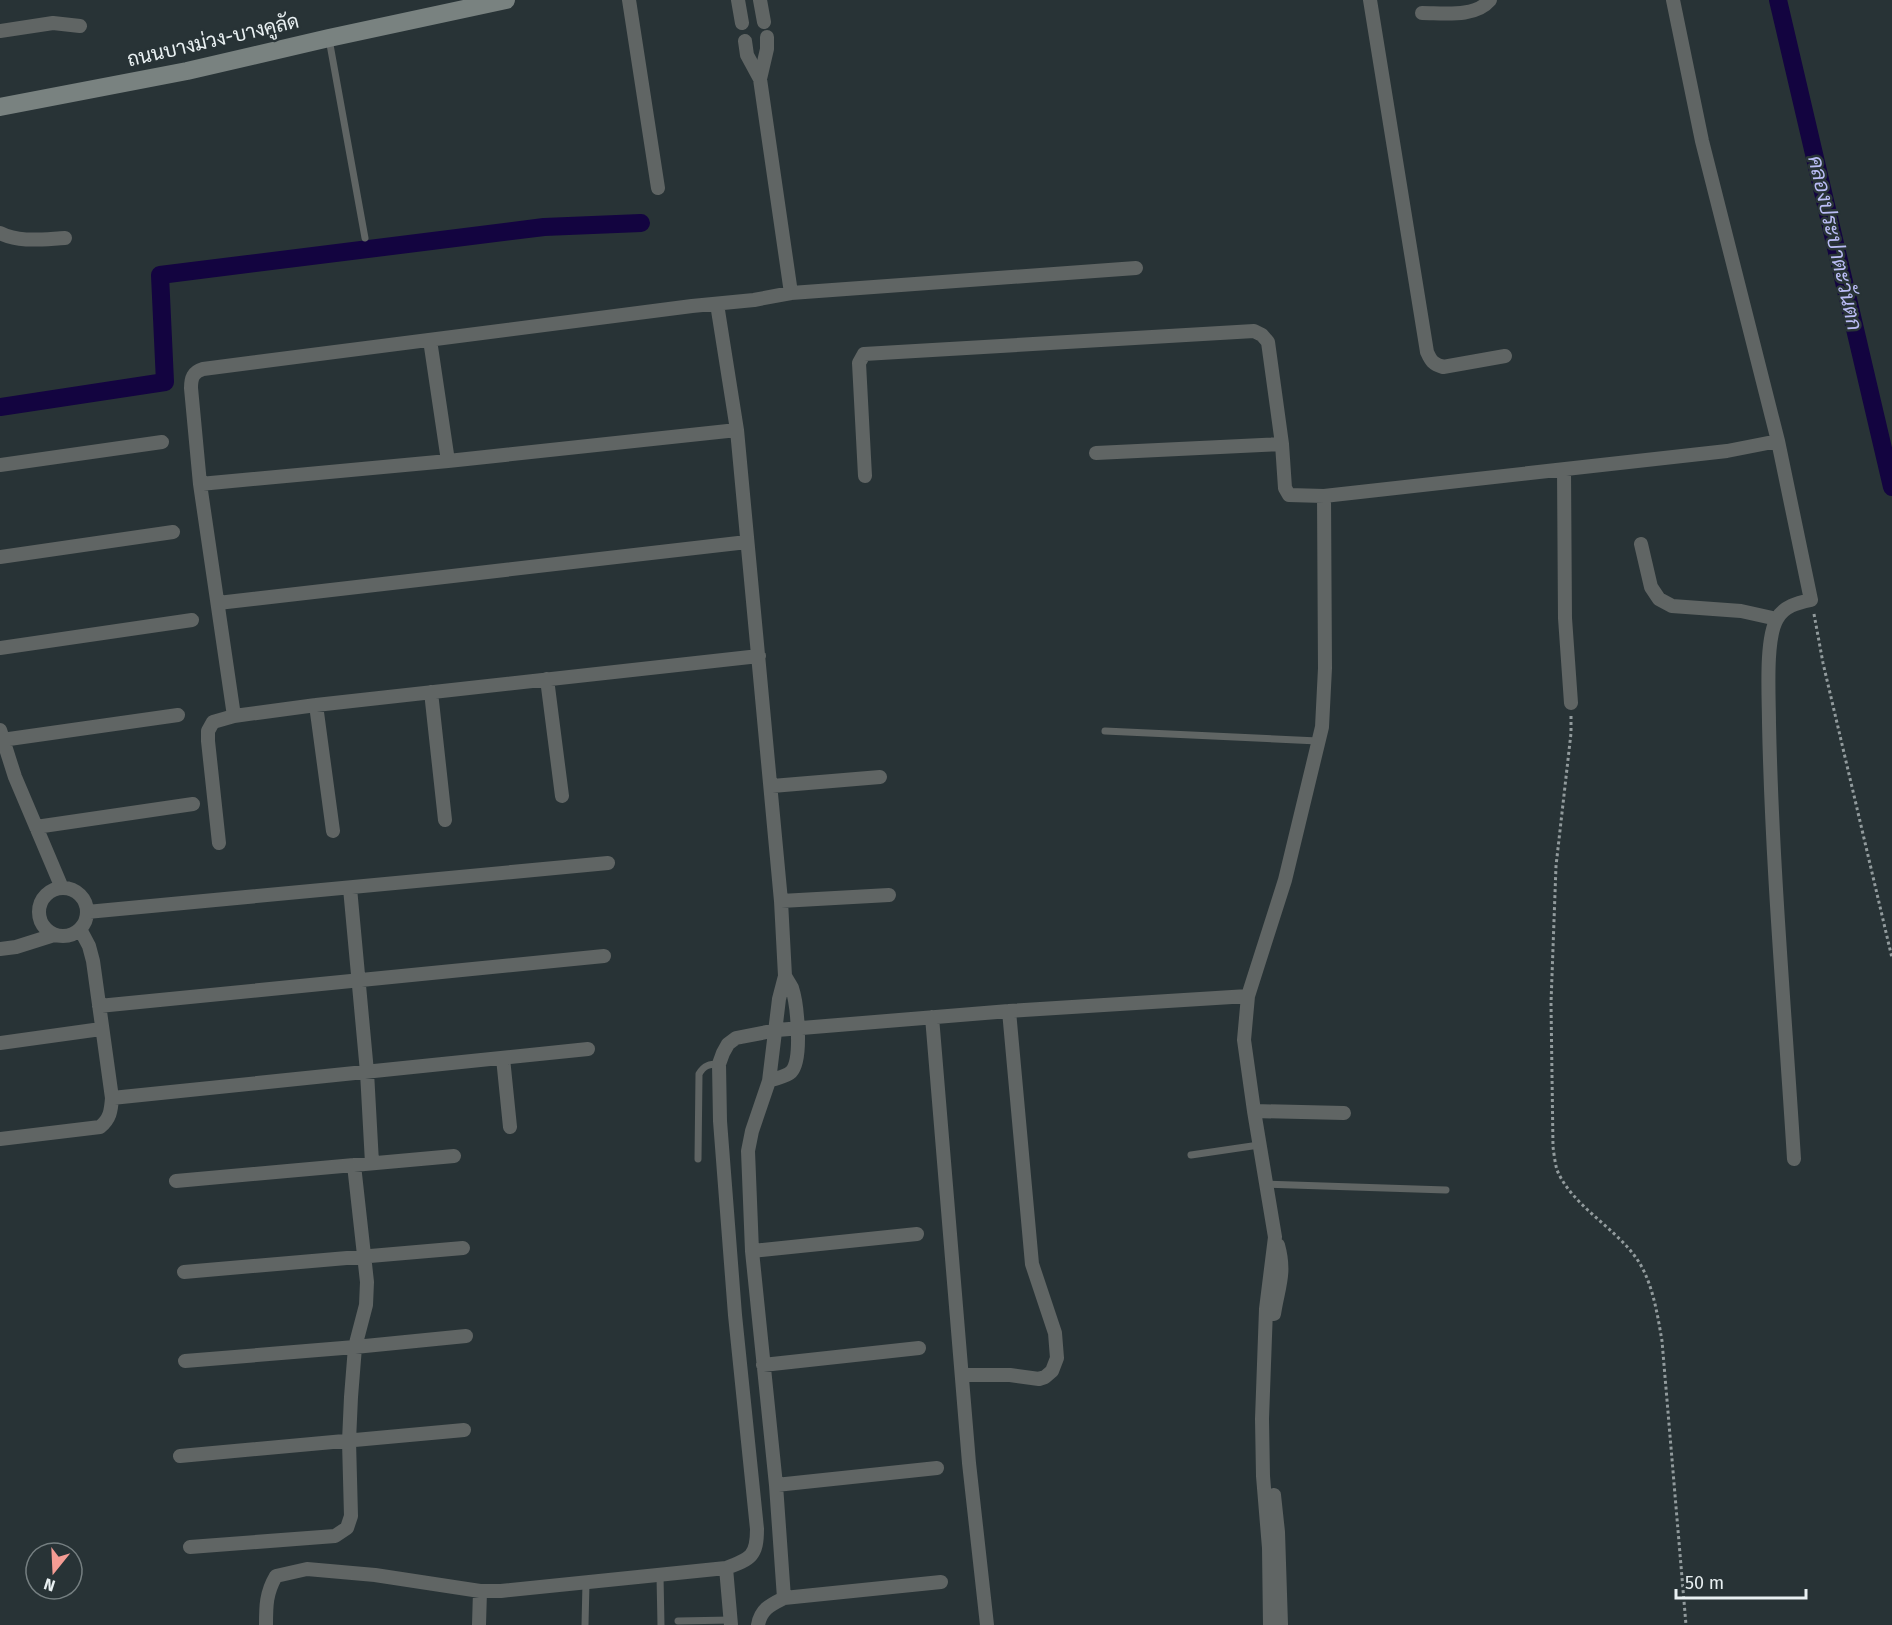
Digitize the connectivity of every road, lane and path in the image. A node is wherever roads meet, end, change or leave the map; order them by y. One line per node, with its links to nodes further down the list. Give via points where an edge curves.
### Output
1 (506, 0): 14 (street, ถนนบางม่วง-บางคูลัด)
2 (629, 0): 18 (street)
3 (738, 0): 10 (street)
4 (759, 0): 9 (street)
5 (1370, 0): 26 (street, via 1427,352 1435,365 1443,367)
6 (1490, 0): 8 (street, via 1478,9 1453,14)
7 (1673, 0): 28 (street, via 1702,141)
8 (1422, 13)
9 (764, 22)
10 (742, 23)
11 (80, 26): 12 (street, via 53,23)
12 (0, 31)
13 (767, 37): 16 (street)
14 (329, 38): 17 (street, ถนนบางม่วง-บางคูลัด, via 187,71); 21 (lane)
15 (745, 41): 16 (street, via 747,55)
16 (760, 79): 23 (street)
17 (1, 103)
18 (658, 188)
19 (0, 233): 20 (street, via 20,239)
20 (64, 238)
21 (365, 238)
22 (1136, 268): 23 (street)
23 (791, 293): 24 (street)
24 (717, 304): 25 (street); 27 (street)
25 (430, 340): 32 (street); 36 (street, via 198,370 190,388)
26 (1504, 356)
27 (737, 430): 32 (street); 39 (street)
28 (1778, 441): 34 (street); 42 (street)
29 (162, 442): 33 (street)
30 (1281, 444): 31 (street); 35 (street, via 1268,342 1254,331 867,353 859,363); 37 (street, via 1289,495)
31 (1096, 453)
32 (448, 461): 36 (street)
33 (0, 465)
34 (1564, 470): 37 (street); 50 (street, via 1565,618)
35 (865, 476)
36 (200, 484): 43 (street)
37 (1324, 496): 56 (street, via 1325,668)
38 (173, 532): 41 (street)
39 (747, 542): 43 (street); 47 (street)
40 (1641, 544): 44 (street, via 1649,581 1659,599 1672,606 1741,611)
41 (0, 557)
42 (1811, 600): 44 (street, via 1791,604); 75 (path)
43 (218, 603): 53 (street)
44 (1776, 619): 100 (street, via 1768,662 1770,750)
45 (192, 620): 46 (street)
46 (0, 648)
47 (759, 656): 48 (street); 58 (street)
48 (547, 679): 49 (street); 59 (street)
49 (431, 693): 51 (street); 61 (street)
50 (1571, 703): 140 (path, via 1556,866 1551,1003 1553,1147 1565,1184 1634,1254 1657,1311)
51 (316, 705): 53 (street); 63 (street)
52 (178, 715): 55 (street)
53 (234, 716): 64 (street, via 213,722 208,731)
54 (1105, 731): 56 (lane)
55 (1, 735): 62 (street)
56 (1318, 741): 78 (street, via 1285,880)
57 (880, 777): 58 (street)
58 (772, 786): 69 (street)
59 (562, 796)
60 (193, 804): 62 (street)
61 (445, 820)
62 (36, 827): 66 (street)
63 (333, 831)
64 (219, 843)
65 (608, 863): 67 (street)
66 (62, 888): 70 (street, via 80,895); 72 (street, via 45,895 38,913 40,922)
67 (350, 888): 70 (street); 77 (street)
68 (890, 895): 69 (street)
69 (781, 901): 76 (street)
70 (87, 912): 71 (street)
71 (80, 929): 72 (street, via 73,935); 79 (street, via 91,954)
72 (54, 935): 73 (street)
73 (0, 949)
74 (604, 956): 77 (street)
75 (1892, 958)
76 (785, 976): 83 (street, via 795,1001); 84 (street)
77 (359, 980): 79 (street); 89 (street)
78 (1248, 996): 80 (street); 92 (street, via 1244,1040)
79 (99, 1006): 82 (street)
80 (1009, 1011): 81 (street); 117 (street, via 1032,1264 1055,1333 1057,1358 1052,1371 1039,1379)
81 (932, 1017): 83 (street); 117 (street)
82 (101, 1029): 85 (street); 91 (street)
83 (798, 1029): 84 (street); 90 (street, via 794,1067)
84 (777, 1030): 88 (street, via 736,1038); 90 (street)
85 (0, 1043)
86 (588, 1049): 87 (street)
87 (503, 1058): 89 (street); 94 (street)
88 (719, 1064): 99 (lane, via 703,1067 699,1074); 124 (street, via 735,1315 757,1529 752,1555 747,1561)
89 (367, 1072): 91 (street); 101 (street)
90 (769, 1081): 109 (street, via 748,1151)
91 (111, 1098): 95 (street, via 111,1112 100,1127)
92 (1254, 1112): 93 (street); 96 (street)
93 (1344, 1113)
94 (510, 1127)
95 (0, 1139)
96 (1259, 1145): 97 (lane); 104 (street)
97 (1191, 1155)
98 (454, 1156): 101 (street)
99 (698, 1159)
100 (1794, 1160)
101 (372, 1163): 102 (street)
102 (354, 1165): 103 (street); 110 (street)
103 (176, 1181)
104 (1266, 1184): 105 (lane); 107 (street)
105 (1446, 1190)
106 (917, 1233): 109 (street)
107 (1275, 1237): 138 (street, via 1266,1309 1262,1419); 139 (street, via 1283,1274 1274,1313 1270,1435)
108 (463, 1248): 110 (street)
109 (752, 1251): 116 (street)
110 (365, 1257): 111 (street); 113 (street, via 366,1305)
111 (184, 1272)
112 (466, 1336): 113 (street)
113 (355, 1347): 115 (street); 119 (street)
114 (919, 1348): 116 (street)
115 (185, 1361)
116 (763, 1365): 122 (street)
117 (963, 1375): 137 (street)
118 (464, 1430): 119 (street)
119 (349, 1441): 120 (street); 123 (street, via 351,1516 342,1532 335,1536)
120 (180, 1456)
121 (937, 1468): 122 (street)
122 (776, 1485): 129 (street)
123 (190, 1547)
124 (726, 1568): 125 (street); 131 (street)
125 (660, 1576): 127 (street); 135 (lane)
126 (941, 1582): 129 (street)
127 (586, 1583): 128 (street); 134 (lane)
128 (480, 1591): 132 (street, via 308,1569 276,1576 268,1588); 133 (street)
129 (784, 1598): 136 (street, via 767,1606)
130 (678, 1621): 131 (lane)
131 (731, 1622)
132 (266, 1625)
133 (479, 1625)
134 (585, 1625)
135 (661, 1625)
136 (758, 1625)
137 (987, 1625)
138 (1270, 1625)
139 (1281, 1625)
140 (1686, 1625)

